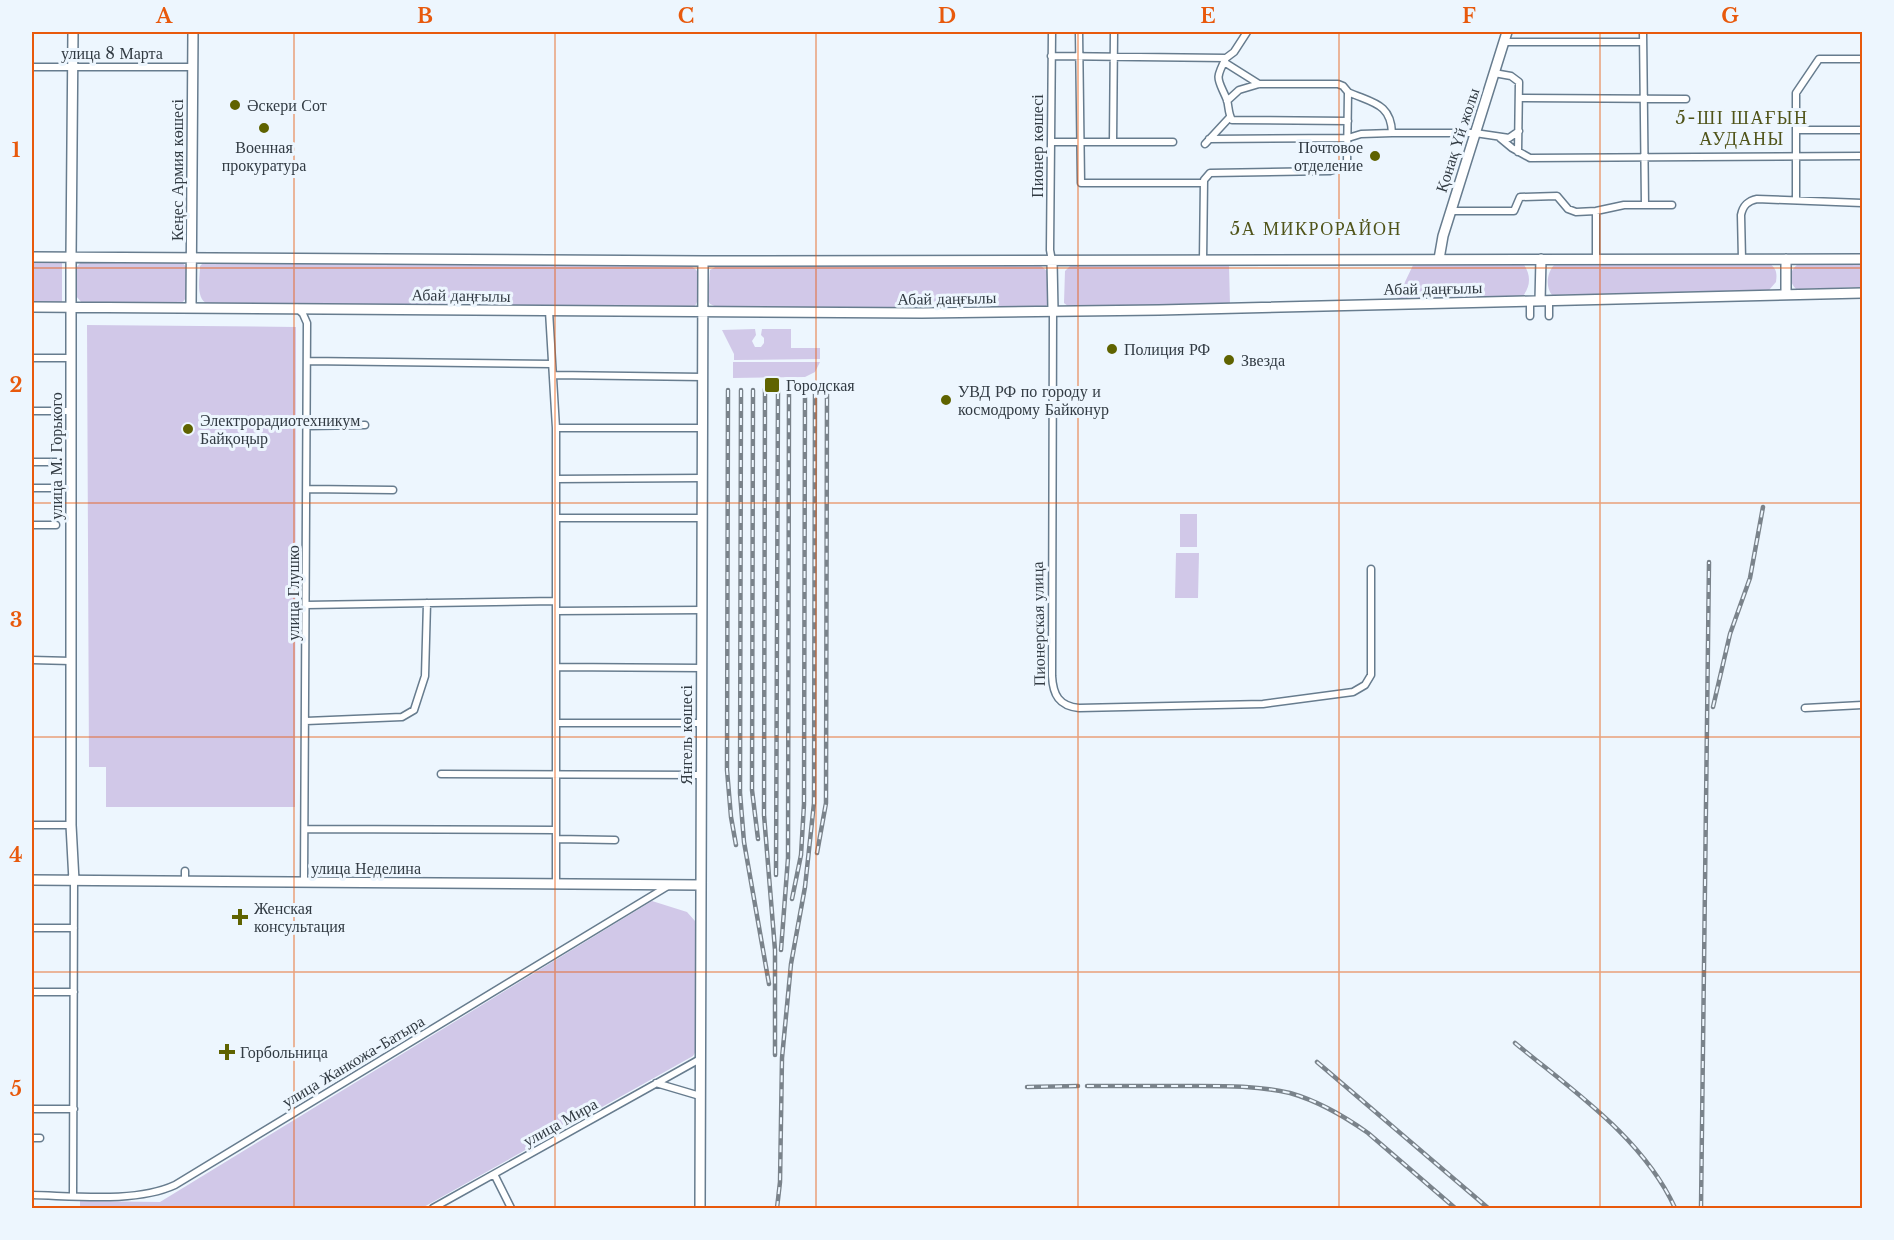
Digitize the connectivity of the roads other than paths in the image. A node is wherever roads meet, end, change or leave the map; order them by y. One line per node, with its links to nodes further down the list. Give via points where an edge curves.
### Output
1 (73, 32): 17 (main road, улица М. Горького)
2 (193, 32): 18 (main road, Кеңес Армия көшесі)
3 (1052, 32): 13 (street, Пионер көшесі)
4 (1079, 32): 11 (street)
5 (1113, 32): 12 (street)
6 (1507, 32): 9 (main road, Қонақ Үй жолы)
7 (1643, 32): 10 (street)
8 (1244, 33): 15 (street)
9 (1504, 42): 10 (street); 19 (main road, Қонақ Үй жолы)
10 (1643, 42): 23 (street)
11 (1080, 55): 12 (street); 13 (street); 36 (street)
12 (1113, 55): 15 (street); 37 (street)
13 (1052, 56): 35 (street, Пионер көшесі)
14 (1863, 59): 28 (street, via 1819,59 1796,93)
15 (1225, 60): 20 (street); 25 (street, via 1218,73 1218,84)
16 (32, 67): 17 (street, улица 8 Марта)
17 (73, 67): 18 (street, улица 8 Марта); 51 (main road, улица М. Горького)
18 (193, 67): 52 (main road, Кеңес Армия көшесі)
19 (1494, 73): 22 (street, via 1516,78); 32 (main road, Қонақ Үй жолы)
20 (1259, 84): 21 (street, via 1338,84); 25 (street, via 1239,90)
21 (1348, 92): 27 (street); 31 (street, via 1388,111)
22 (1520, 98): 23 (street); 30 (street)
23 (1643, 99): 24 (street); 41 (street)
24 (1686, 99)
25 (1227, 101): 26 (street)
26 (1230, 117): 27 (street, via 1235,121); 33 (street, via 1207,142)
27 (1348, 122): 33 (street)
28 (1796, 130): 29 (street); 40 (street)
29 (1863, 130)
30 (1519, 131): 34 (street, via 1509,138); 39 (street)
31 (1392, 133): 32 (street); 33 (street)
32 (1475, 133): 34 (street); 48 (main road, Қонақ Үй жолы)
33 (1348, 138): 43 (street, via 1347,162 1336,170 1210,173)
34 (1500, 138): 39 (street)
35 (1051, 142): 36 (street); 60 (street, Пионер көшесі)
36 (1081, 142): 37 (street); 43 (street, via 1081,183)
37 (1113, 142): 38 (street)
38 (1173, 142)
39 (1518, 152): 41 (street, via 1530,158)
40 (1796, 155): 41 (street); 42 (street); 44 (street)
41 (1644, 156): 46 (street)
42 (1863, 156)
43 (1204, 183): 61 (street)
44 (1796, 200): 45 (street); 56 (street, via 1757,199 1745,205 1741,215)
45 (1863, 203)
46 (1645, 205): 47 (street); 49 (street)
47 (1672, 205)
48 (1451, 211): 49 (street, via 1514,211 1520,197 1557,196 1568,209); 53 (main road, Қонақ Үй жолы)
49 (1596, 211): 55 (street)
50 (32, 257): 51 (main road, Абай даңғылы)
51 (71, 257): 52 (main road, Абай даңғылы); 67 (main road, улица М. Горького)
52 (192, 257): 59 (main road, Абай даңғылы); 68 (main road, Кеңес Армия көшесі)
53 (1439, 259): 54 (main road, Абай даңғылы); 61 (main road, Абай даңғылы)
54 (1540, 259): 55 (main road, Абай даңғылы); 65 (main road)
55 (1596, 259): 56 (main road, Абай даңғылы)
56 (1742, 259): 57 (main road, Абай даңғылы)
57 (1786, 259): 58 (main road, Абай даңғылы); 63 (main road)
58 (1863, 259)
59 (704, 261): 60 (main road, Абай даңғылы); 72 (main road, Янгель көшесі)
60 (1052, 261): 61 (main road, Абай даңғылы); 71 (main road, Пионерская улица)
61 (1203, 261)
62 (1863, 293): 63 (main road, Абай даңғылы)
63 (1786, 295): 65 (main road, Абай даңғылы)
64 (1530, 301): 65 (main road, Абай даңғылы); 71 (main road, Абай даңғылы); 73 (street)
65 (1545, 301): 74 (street)
66 (32, 307): 67 (main road, Абай даңғылы)
67 (72, 307): 68 (main road, Абай даңғылы); 76 (main road, улица М. Горького)
68 (191, 308): 69 (main road, Абай даңғылы)
69 (297, 308): 70 (main road, Абай даңғылы); 77 (street, улица Глушко, via 308,323)
70 (549, 311): 72 (main road, Абай даңғылы); 78 (street)
71 (1053, 311): 72 (main road, Абай даңғылы); 99 (street, Пионерская улица, via 1052,676 1054,694 1064,705 1079,708 1263,704 1353,692 1365,685 1371,675)
72 (703, 312): 80 (main road, Янгель көшесі)
73 (1530, 316)
74 (1549, 316)
75 (32, 357): 76 (street)
76 (71, 358): 82 (main road, улица М. Горького)
77 (307, 361): 78 (street); 84 (street, улица Глушко)
78 (552, 364): 79 (street)
79 (554, 375): 80 (street); 85 (street)
80 (703, 377): 86 (main road, Янгель көшесі)
81 (32, 411): 82 (street)
82 (71, 411): 106 (main road, улица М. Горького)
83 (365, 425): 84 (street)
84 (307, 426): 93 (street, улица Глушко)
85 (556, 428): 86 (street); 90 (street)
86 (703, 428): 89 (main road, Янгель көшесі)
87 (32, 462): 88 (street)
88 (56, 462)
89 (702, 478): 90 (street); 96 (main road, Янгель көшесі)
90 (556, 479): 95 (street)
91 (32, 488): 92 (street)
92 (63, 488)
93 (307, 489): 94 (street); 102 (street, улица Глушко)
94 (393, 490)
95 (556, 518): 96 (street); 100 (street)
96 (702, 518): 103 (main road, Янгель көшесі)
97 (32, 525): 98 (street)
98 (56, 525)
99 (1371, 569)
100 (556, 601): 101 (street); 104 (street)
101 (427, 603): 102 (street); 111 (street, via 425,676 414,710 402,717)
102 (306, 605): 111 (street, улица Глушко)
103 (702, 610): 104 (street); 108 (main road, Янгель көшесі)
104 (556, 611): 107 (street)
105 (32, 660): 106 (street)
106 (71, 661): 118 (main road, улица М. Горького)
107 (556, 668): 108 (street); 112 (street)
108 (702, 668): 113 (main road, Янгель көшесі)
109 (1863, 705): 110 (street)
110 (1805, 708)
111 (306, 721): 119 (street, улица Глушко)
112 (556, 723): 113 (street); 115 (street)
113 (702, 723): 116 (main road, Янгель көшесі)
114 (441, 774): 115 (street)
115 (556, 774): 116 (street); 120 (street)
116 (701, 775): 128 (main road, Янгель көшесі)
117 (32, 825): 118 (street)
118 (71, 825): 124 (main road, улица М. Горького)
119 (305, 830): 120 (street); 125 (street, улица Глушко)
120 (556, 830): 121 (street)
121 (556, 839): 122 (street); 126 (street)
122 (615, 840)
123 (32, 880): 124 (main road, улица Неделина)
124 (74, 881): 125 (main road, улица Неделина, via 185,876); 130 (street)
125 (304, 882): 126 (main road, улица Неделина)
126 (556, 884): 127 (main road, улица Неделина)
127 (669, 885): 128 (main road, улица Неделина); 142 (street, улица Жанкожа-Батыра, via 175,1185 145,1195)
128 (701, 885): 133 (main road, Янгель көшесі)
129 (32, 928): 130 (street)
130 (74, 928): 132 (street)
131 (32, 992): 132 (street)
132 (74, 992): 137 (street)
133 (700, 1059): 134 (street, улица Мира); 135 (main road, Янгель көшесі)
134 (656, 1083): 135 (street); 140 (street, улица Мира)
135 (700, 1096): 145 (main road, Янгель көшесі)
136 (32, 1109): 137 (street)
137 (74, 1109): 142 (street)
138 (32, 1138): 139 (street)
139 (40, 1138)
140 (494, 1174): 143 (street, улица Мира); 144 (street)
141 (32, 1195): 142 (street, улица Жанкожа-Батыра)
142 (73, 1196)
143 (433, 1209)
144 (511, 1209)
145 (700, 1209)

